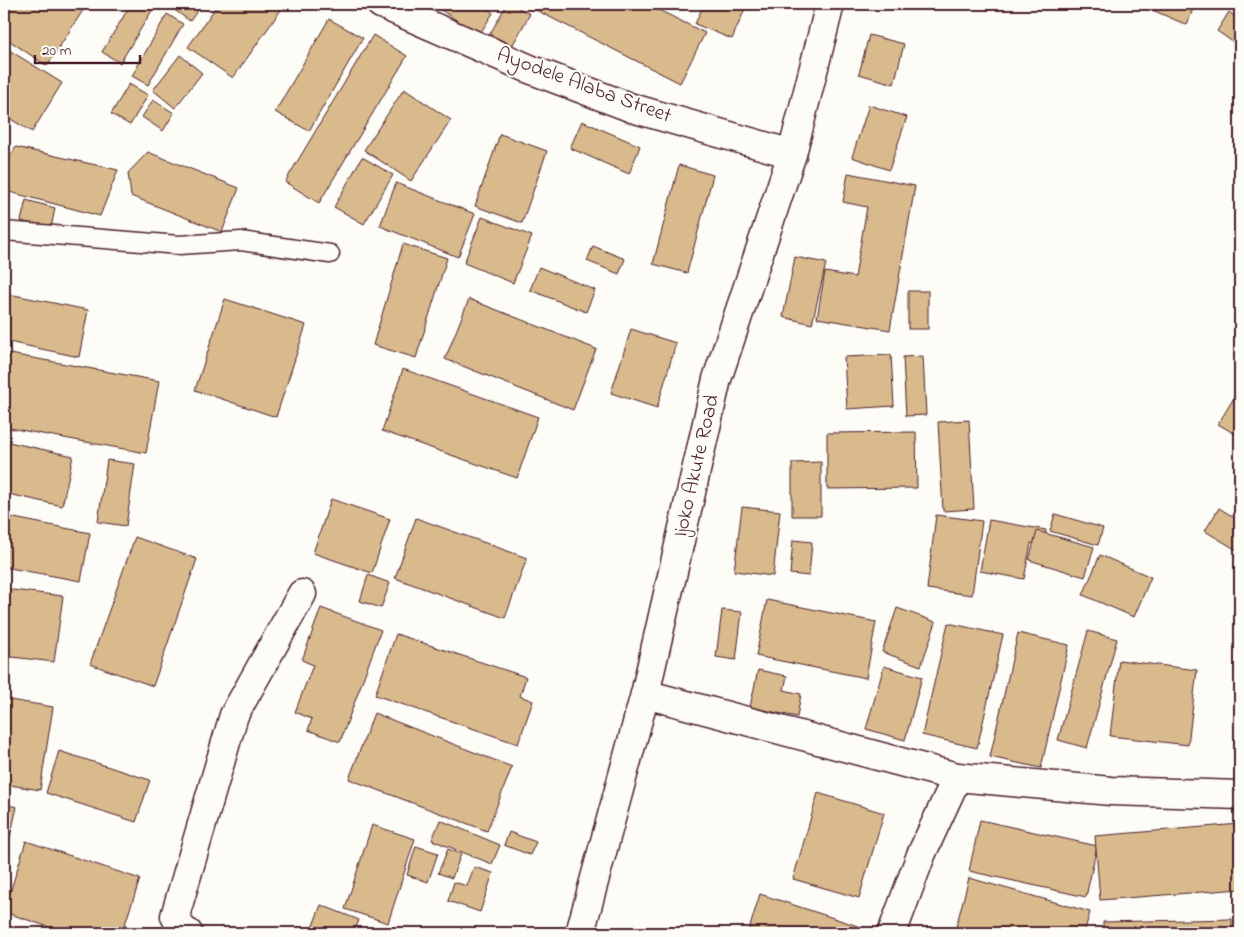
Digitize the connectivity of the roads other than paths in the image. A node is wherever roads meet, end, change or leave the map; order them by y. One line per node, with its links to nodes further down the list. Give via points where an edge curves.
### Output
1 (381, 4): 3 (street, Ayodele Alaba Street, via 532,70 632,108)
2 (830, 4): 3 (street, Ijoko Akute Road)
3 (792, 154): 7 (street, Ijoko Akute Road, via 717,379)
4 (4, 231): 5 (lane, via 179,245 241,241)
5 (330, 254)
6 (302, 594): 10 (street, via 234,715 175,916 183,931)
7 (645, 694): 8 (street); 11 (street, Ijoko Akute Road)
8 (957, 777): 9 (street, via 1111,791); 12 (street)
9 (1240, 794)
10 (188, 933)
11 (580, 933)
12 (892, 933)

